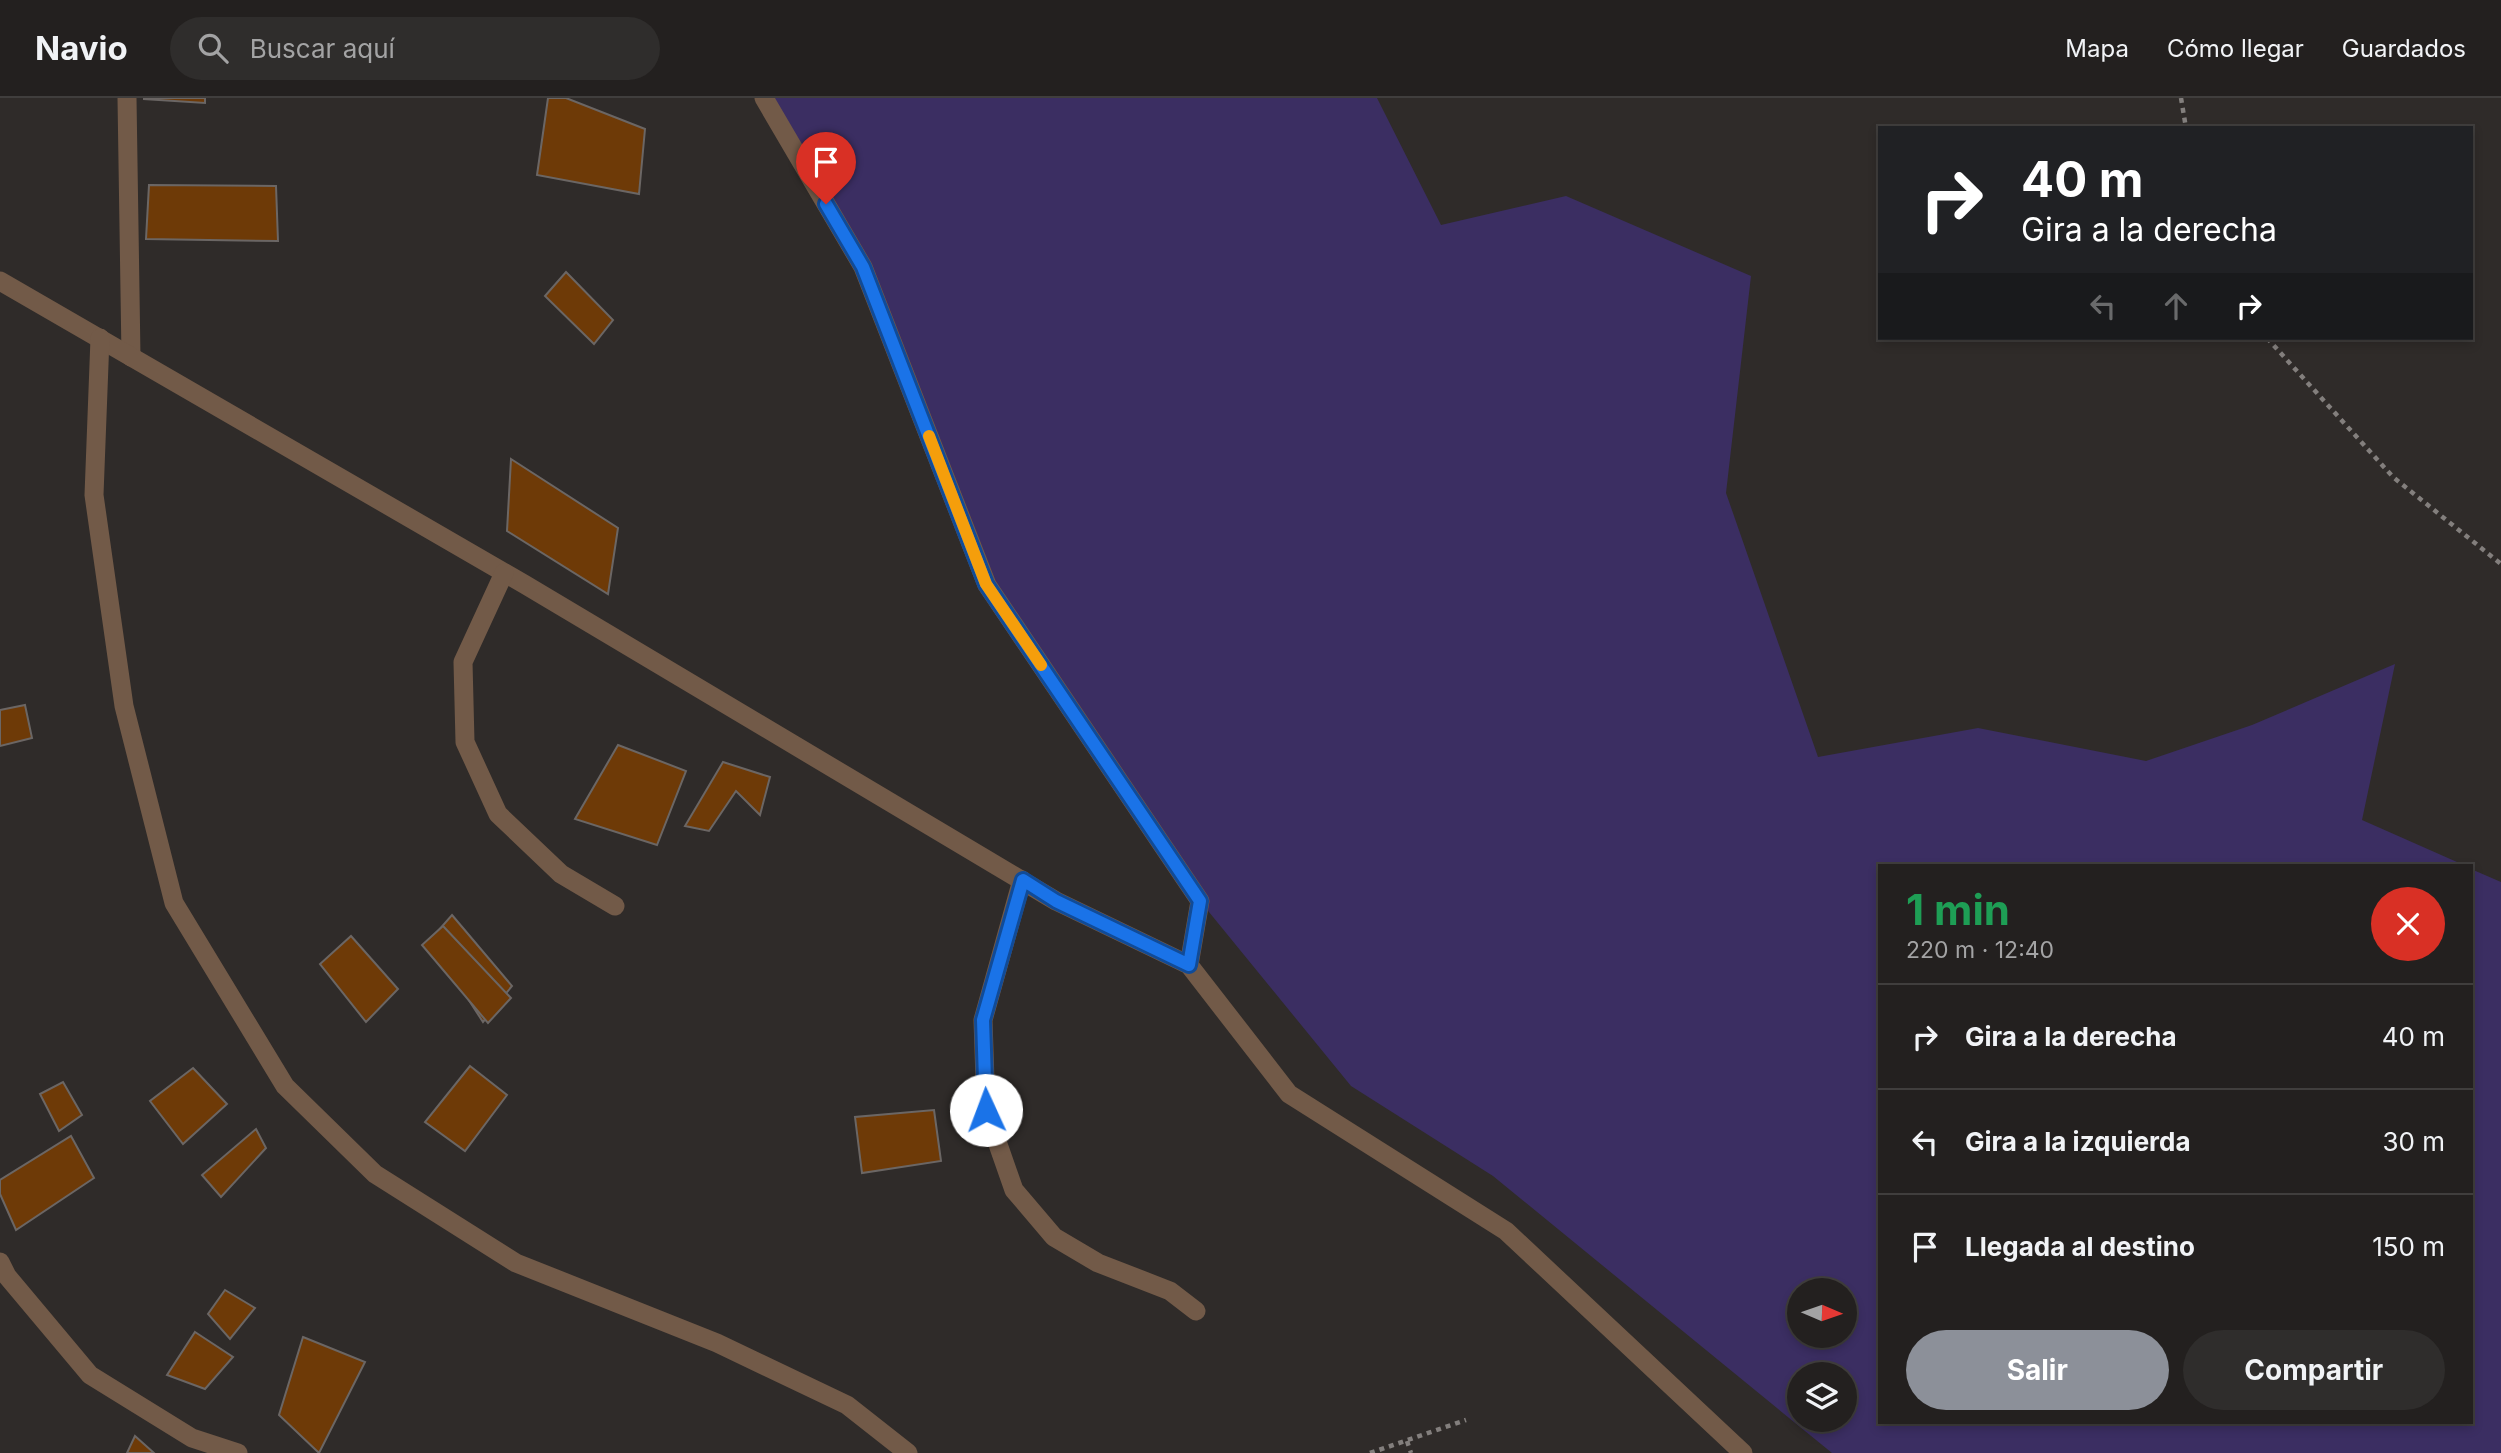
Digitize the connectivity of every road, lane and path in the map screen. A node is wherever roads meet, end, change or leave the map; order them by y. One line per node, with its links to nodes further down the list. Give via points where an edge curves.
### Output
1 (127, 98): 8 (street)
2 (764, 98): 13 (street, via 863,267 986,584 1200,901)
3 (2181, 98): 4 (path)
4 (2186, 126)
5 (0, 281): 6 (street)
6 (100, 338): 8 (street); 19 (street, via 94,495 124,706 174,903 285,1086 375,1174 516,1263 717,1343 847,1405)
7 (2269, 340): 9 (path, via 2393,477)
8 (131, 357): 10 (street)
9 (2501, 564)
10 (504, 573): 11 (street); 12 (street, via 463,662 466,742 498,814 561,874)
11 (1023, 880): 13 (street, via 1056,901); 15 (street, via 983,1020 986,1110 1014,1190 1054,1237 1098,1264 1170,1291)
12 (615, 906)
13 (1189, 965): 22 (street, via 1289,1094 1506,1231)
14 (0, 1262): 18 (street, via 90,1375 192,1438)
15 (1196, 1311)
16 (1466, 1420): 17 (path)
17 (1407, 1440): 20 (path); 21 (path)
18 (238, 1453)
19 (908, 1453)
20 (1370, 1453)
21 (1411, 1453)
22 (1743, 1453)

